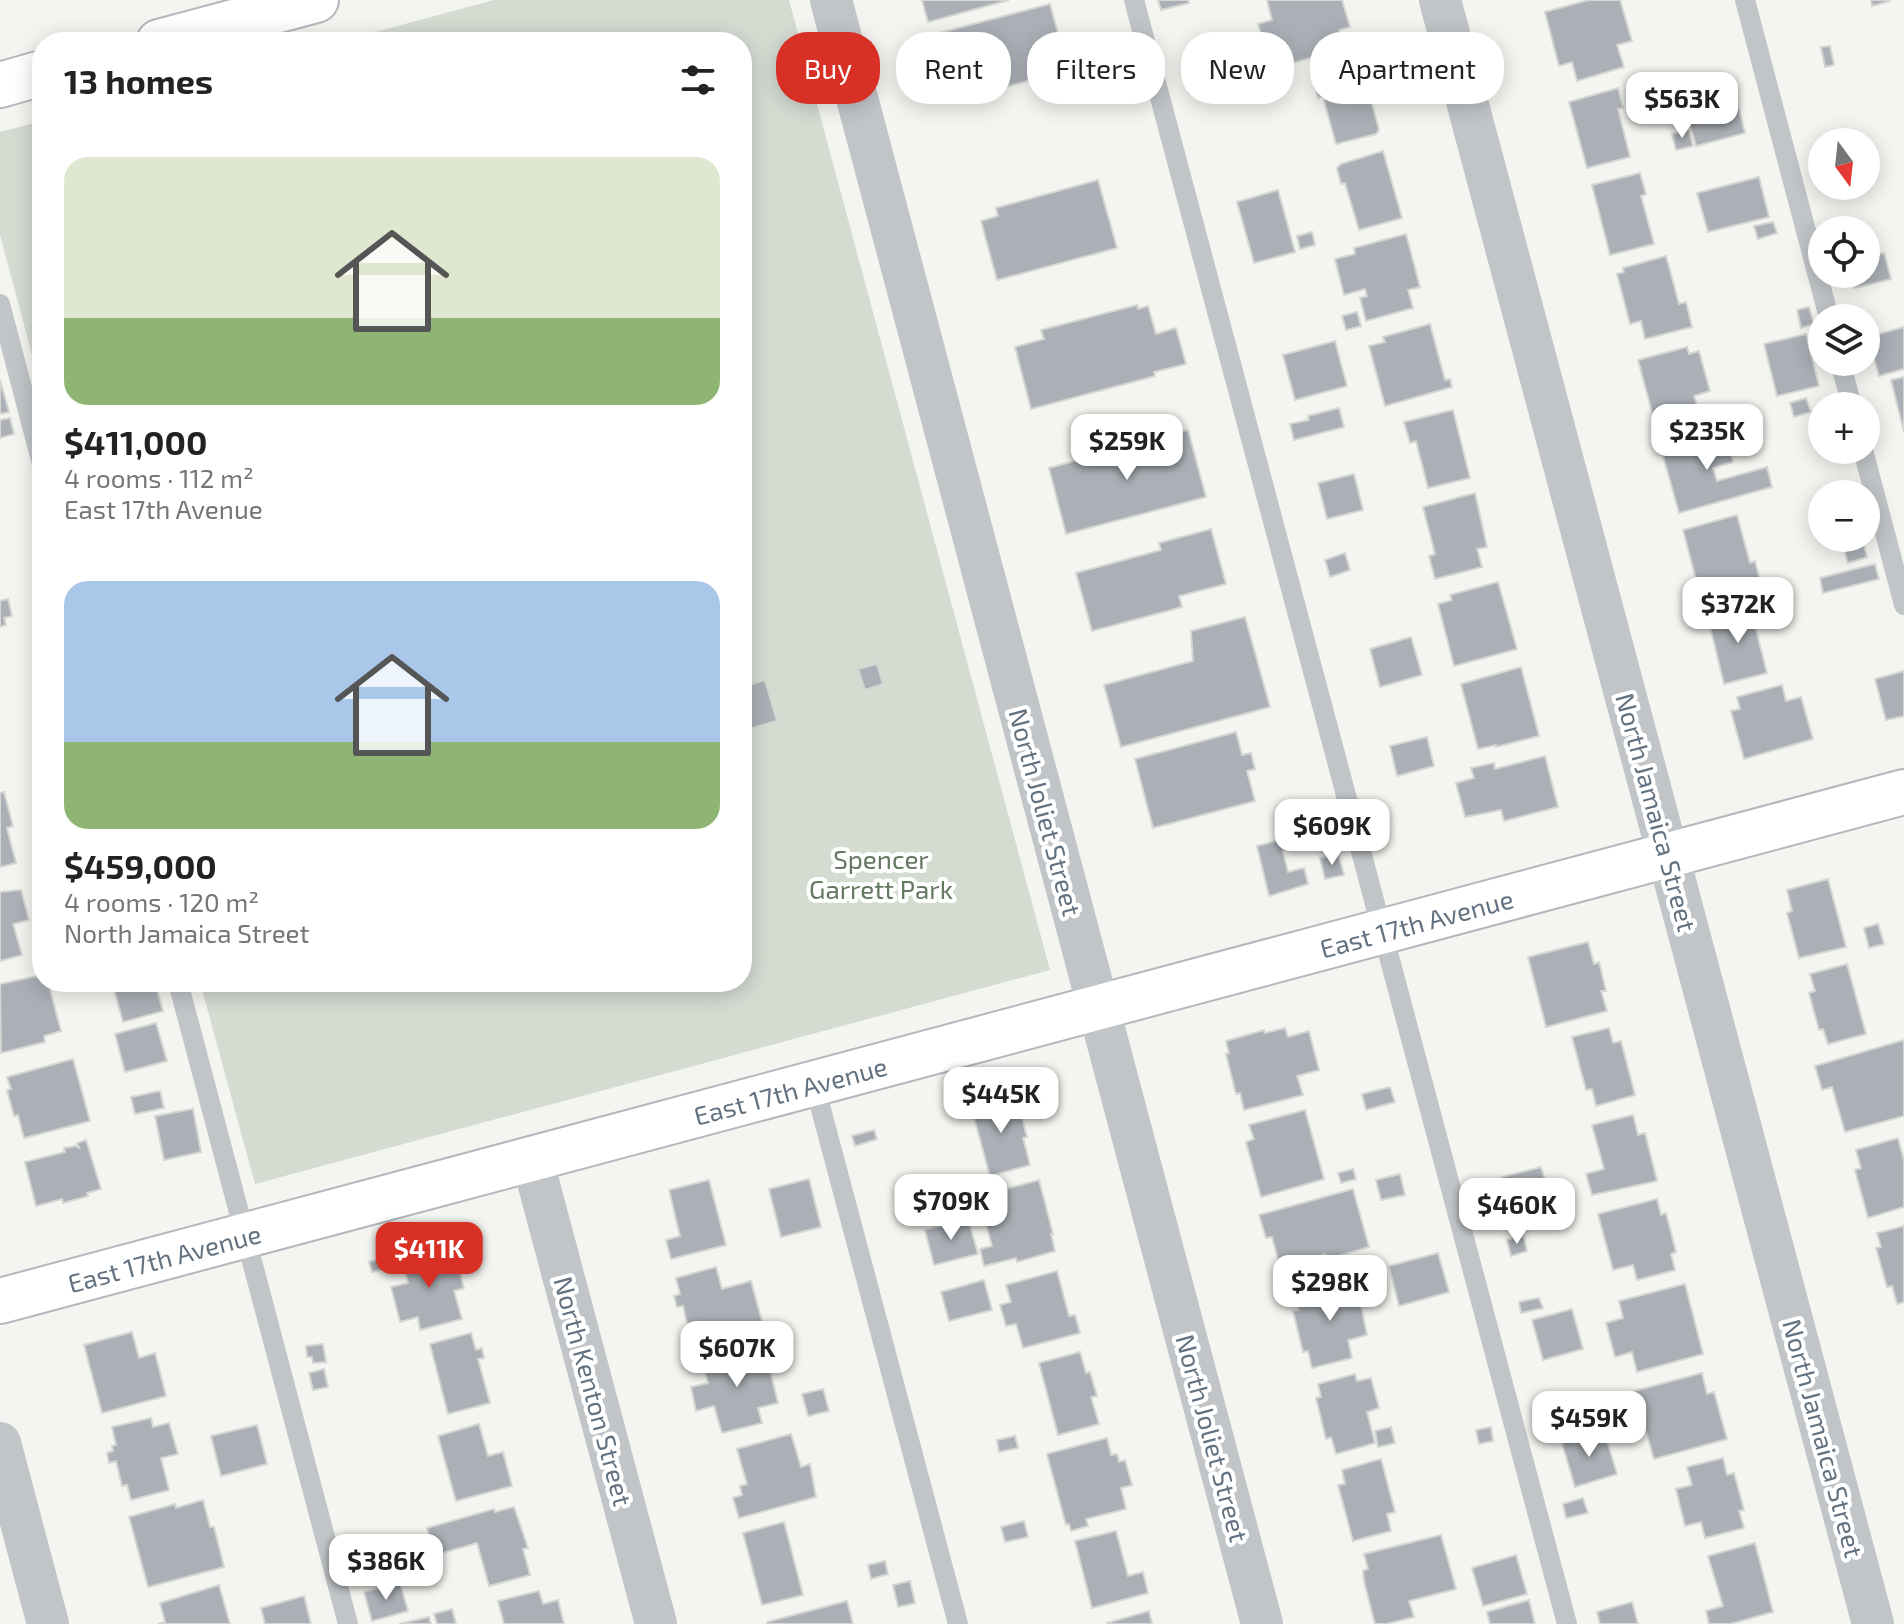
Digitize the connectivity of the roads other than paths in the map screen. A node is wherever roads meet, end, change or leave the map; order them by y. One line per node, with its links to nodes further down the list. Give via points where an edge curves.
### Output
1 (316, 0): 6 (street)
2 (831, 0): 18 (street, North Joliet Street)
3 (1134, 0): 16 (lane)
4 (1440, 0): 15 (street, North Jamaica Street)
5 (1745, 0): 10 (lane)
6 (196, 32)
7 (32, 76): 8 (street)
8 (0, 85)
9 (0, 304): 11 (lane)
10 (1825, 304)
11 (32, 426)
12 (1867, 464): 13 (lane)
13 (1904, 605)
14 (1904, 792): 15 (street, East 17th Avenue)
15 (1668, 855): 16 (street, East 17th Avenue); 30 (street, North Jamaica Street)
16 (1381, 932): 18 (street, East 17th Avenue); 29 (lane)
17 (181, 992): 21 (lane)
18 (1098, 1008): 19 (street, East 17th Avenue); 28 (street, North Joliet Street)
19 (814, 1083): 20 (street, East 17th Avenue); 27 (lane)
20 (532, 1159): 21 (street, East 17th Avenue); 26 (street, North Kenton Street)
21 (244, 1236): 22 (street, East 17th Avenue); 25 (lane)
22 (0, 1301)
23 (0, 1443): 24 (street)
24 (48, 1624)
25 (348, 1624)
26 (656, 1624)
27 (958, 1624)
28 (1262, 1624)
29 (1567, 1624)
30 (1873, 1624)

